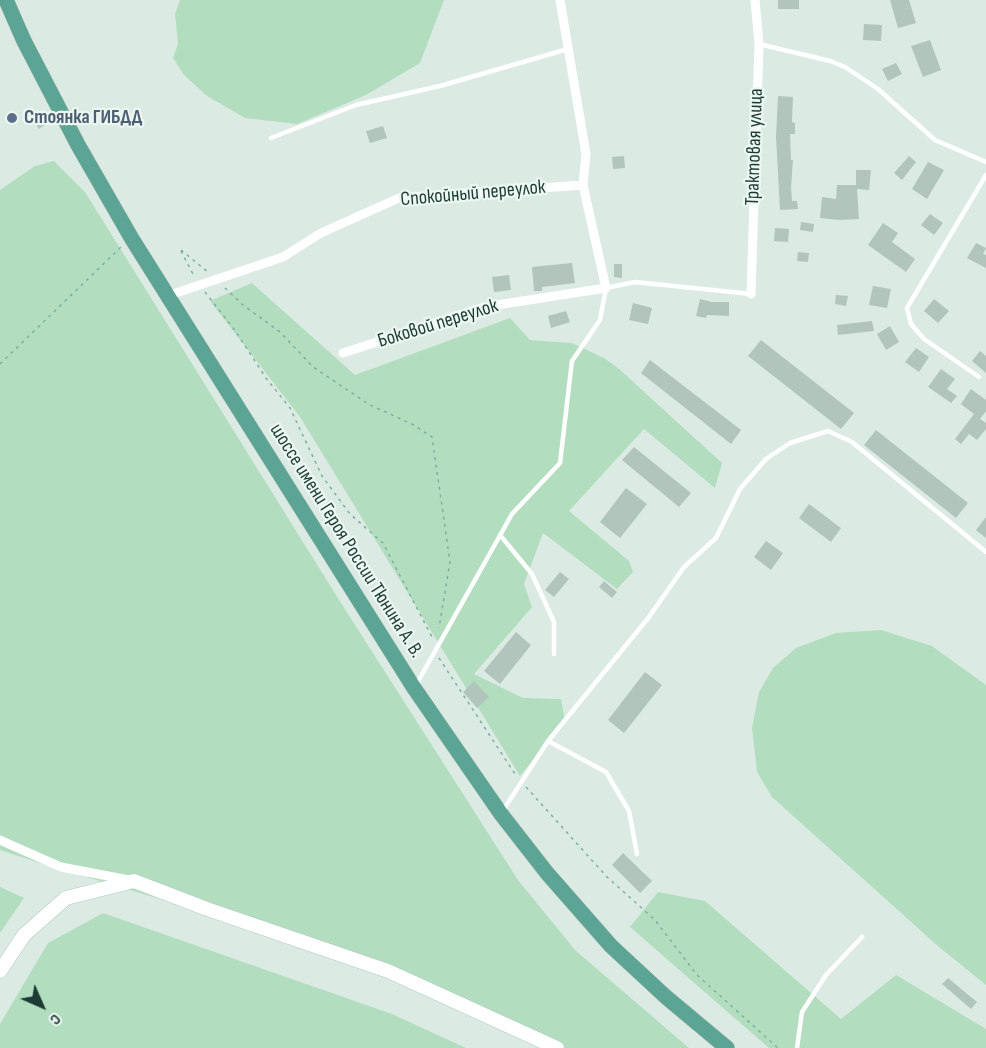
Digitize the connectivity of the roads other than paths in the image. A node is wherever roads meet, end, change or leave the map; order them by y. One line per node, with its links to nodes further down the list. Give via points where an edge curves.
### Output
1 (6, 0): 12 (main road, шоссе имени Героя России Тюнина А. В., via 78,145)
2 (560, 0): 5 (street)
3 (754, 0): 4 (street, Трактовая улица)
4 (759, 44): 7 (lane, via 845,67 878,89 935,140); 11 (street, Трактовая улица)
5 (568, 49): 6 (lane, via 440,86 356,105); 9 (street, via 586,154)
6 (271, 138)
7 (986, 162)
8 (986, 175): 14 (lane, via 907,308 910,324 924,339)
9 (583, 185): 10 (street); 12 (street, Спокойный переулок, via 399,198 321,233 283,257)
10 (606, 288): 11 (lane, via 635,282); 13 (street, Боковой переулок, via 484,307); 15 (lane, via 600,320 572,362 560,463 512,514)
11 (751, 294)
12 (167, 296): 18 (main road, шоссе имени Героя России Тюнина А. В.)
13 (343, 353)
14 (979, 377)
15 (500, 536): 17 (lane, via 532,574 554,622); 18 (lane)
16 (986, 552): 19 (lane, via 852,442 828,431 790,443 766,459 740,489 716,538 684,567 649,617)
17 (554, 654)
18 (414, 688): 20 (main road, шоссе имени Героя России Тюнина А. В.)
19 (548, 741): 20 (lane); 22 (lane, via 606,772 629,811)
20 (501, 814): 27 (main road, шоссе имени Героя России Тюнина А. В., via 611,946)
21 (0, 840): 23 (street, via 61,867)
22 (637, 854)
23 (134, 881): 25 (street, via 66,898 24,935); 26 (street, via 388,971)
24 (862, 937): 28 (lane, via 826,975 802,1012)
25 (0, 971)
26 (557, 1048)
27 (727, 1048)
28 (796, 1048)

